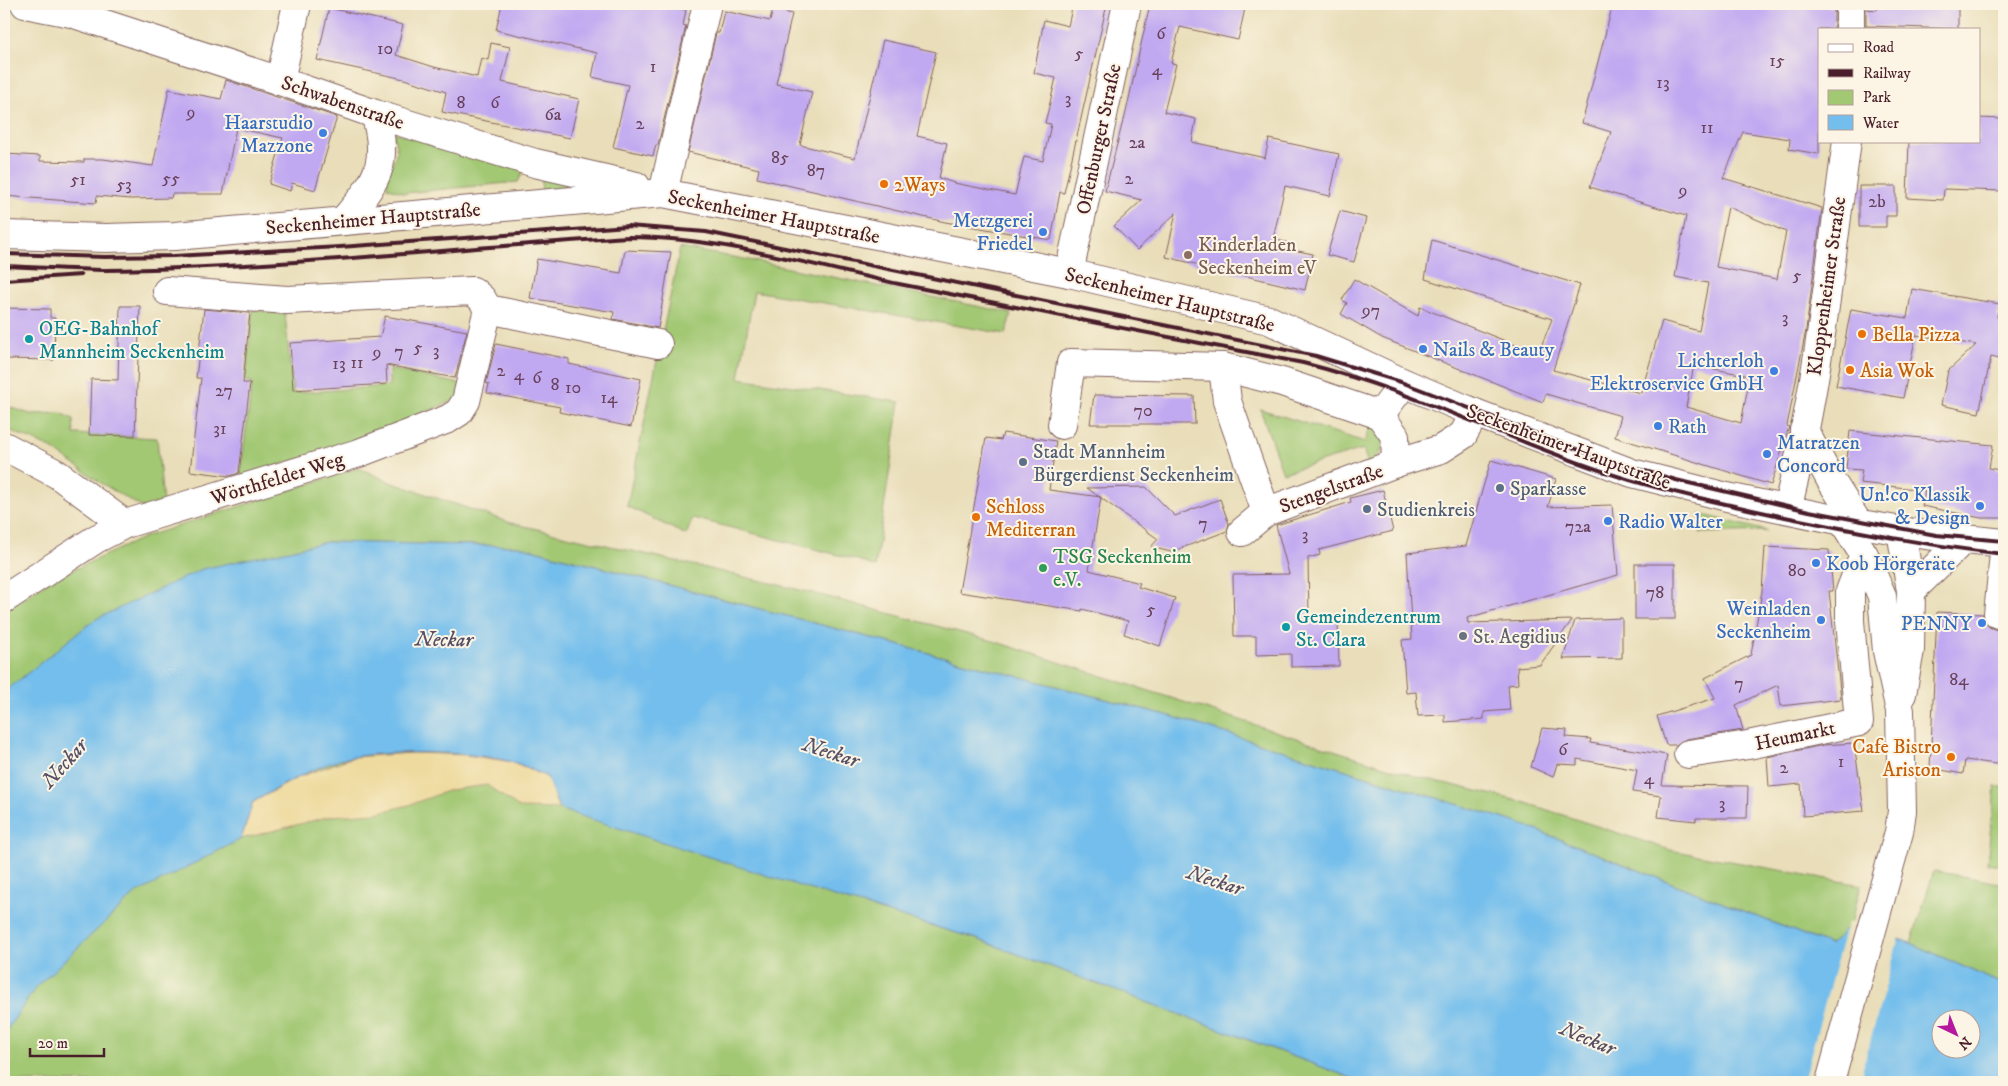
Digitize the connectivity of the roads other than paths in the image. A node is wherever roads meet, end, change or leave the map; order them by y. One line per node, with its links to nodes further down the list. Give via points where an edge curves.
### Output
1 (25, 4): 7 (street, Schwabenstraße, via 71,13)
2 (297, 4): 7 (street)
3 (707, 4): 10 (street)
4 (1127, 4): 13 (street, Offenburger Straße)
5 (1850, 4): 6 (street)
6 (1850, 28)
7 (280, 80): 8 (street, Schwabenstraße)
8 (375, 114): 10 (street, Schwabenstraße, via 535,163); 11 (street, via 382,136 382,157 375,180)
9 (1847, 142): 22 (street, Kloppenheimer Straße, via 1826,301)
10 (663, 193): 11 (street, Seckenheimer Hauptstraße); 13 (street, Seckenheimer Hauptstraße)
11 (343, 221): 12 (street, Seckenheimer Hauptstraße, via 175,236)
12 (4, 235)
13 (1069, 274): 18 (street, Seckenheimer Hauptstraße, via 1269,320)
14 (167, 291): 15 (street, via 287,300 473,291)
15 (488, 309): 16 (street); 28 (street, Wörthfelder Weg, via 466,401 459,412 448,419 359,453)
16 (658, 344)
17 (1223, 367): 20 (street, via 1282,382); 21 (street, via 1071,363); 26 (street, Stengelstraße, via 1226,401)
18 (1404, 383): 19 (street, Seckenheimer Hauptstraße); 20 (street)
19 (1475, 414): 24 (street, Stengelstraße, via 1463,435 1441,450); 25 (street, Seckenheimer Hauptstraße, via 1632,473 1727,498)
20 (1380, 415): 24 (street, Stengelstraße, via 1395,436)
21 (1062, 425)
22 (1804, 430): 25 (street, Kloppenheimer Straße); 27 (street)
23 (4, 446): 28 (street, via 57,474)
24 (1396, 463): 26 (street, Stengelstraße)
25 (1787, 509): 27 (street, Seckenheimer Hauptstraße)
26 (1266, 512): 29 (street, Stengelstraße)
27 (1850, 522): 30 (street, Seckenheimer Hauptstraße); 34 (street)
28 (125, 524): 37 (street, Wörthfelder Weg, via 96,539)
29 (1242, 532)
30 (1914, 533): 31 (street, Seckenheimer Hauptstraße); 35 (street)
31 (1963, 540): 32 (street, Seckenheimer Hauptstraße); 35 (street)
32 (2004, 543)
33 (2004, 554): 38 (street)
34 (1864, 555): 36 (street); 39 (street, Heumarkt, via 1850,591)
35 (1911, 591): 36 (street); 40 (street, via 1910,650)
36 (1882, 596): 39 (street, via 1864,604); 40 (street, via 1887,650)
37 (4, 599)
38 (1998, 614)
39 (1850, 620): 41 (street, Heumarkt, via 1860,722)
40 (1900, 711): 42 (street, via 1902,811 1899,832)
41 (1688, 754)
42 (1830, 1082)

